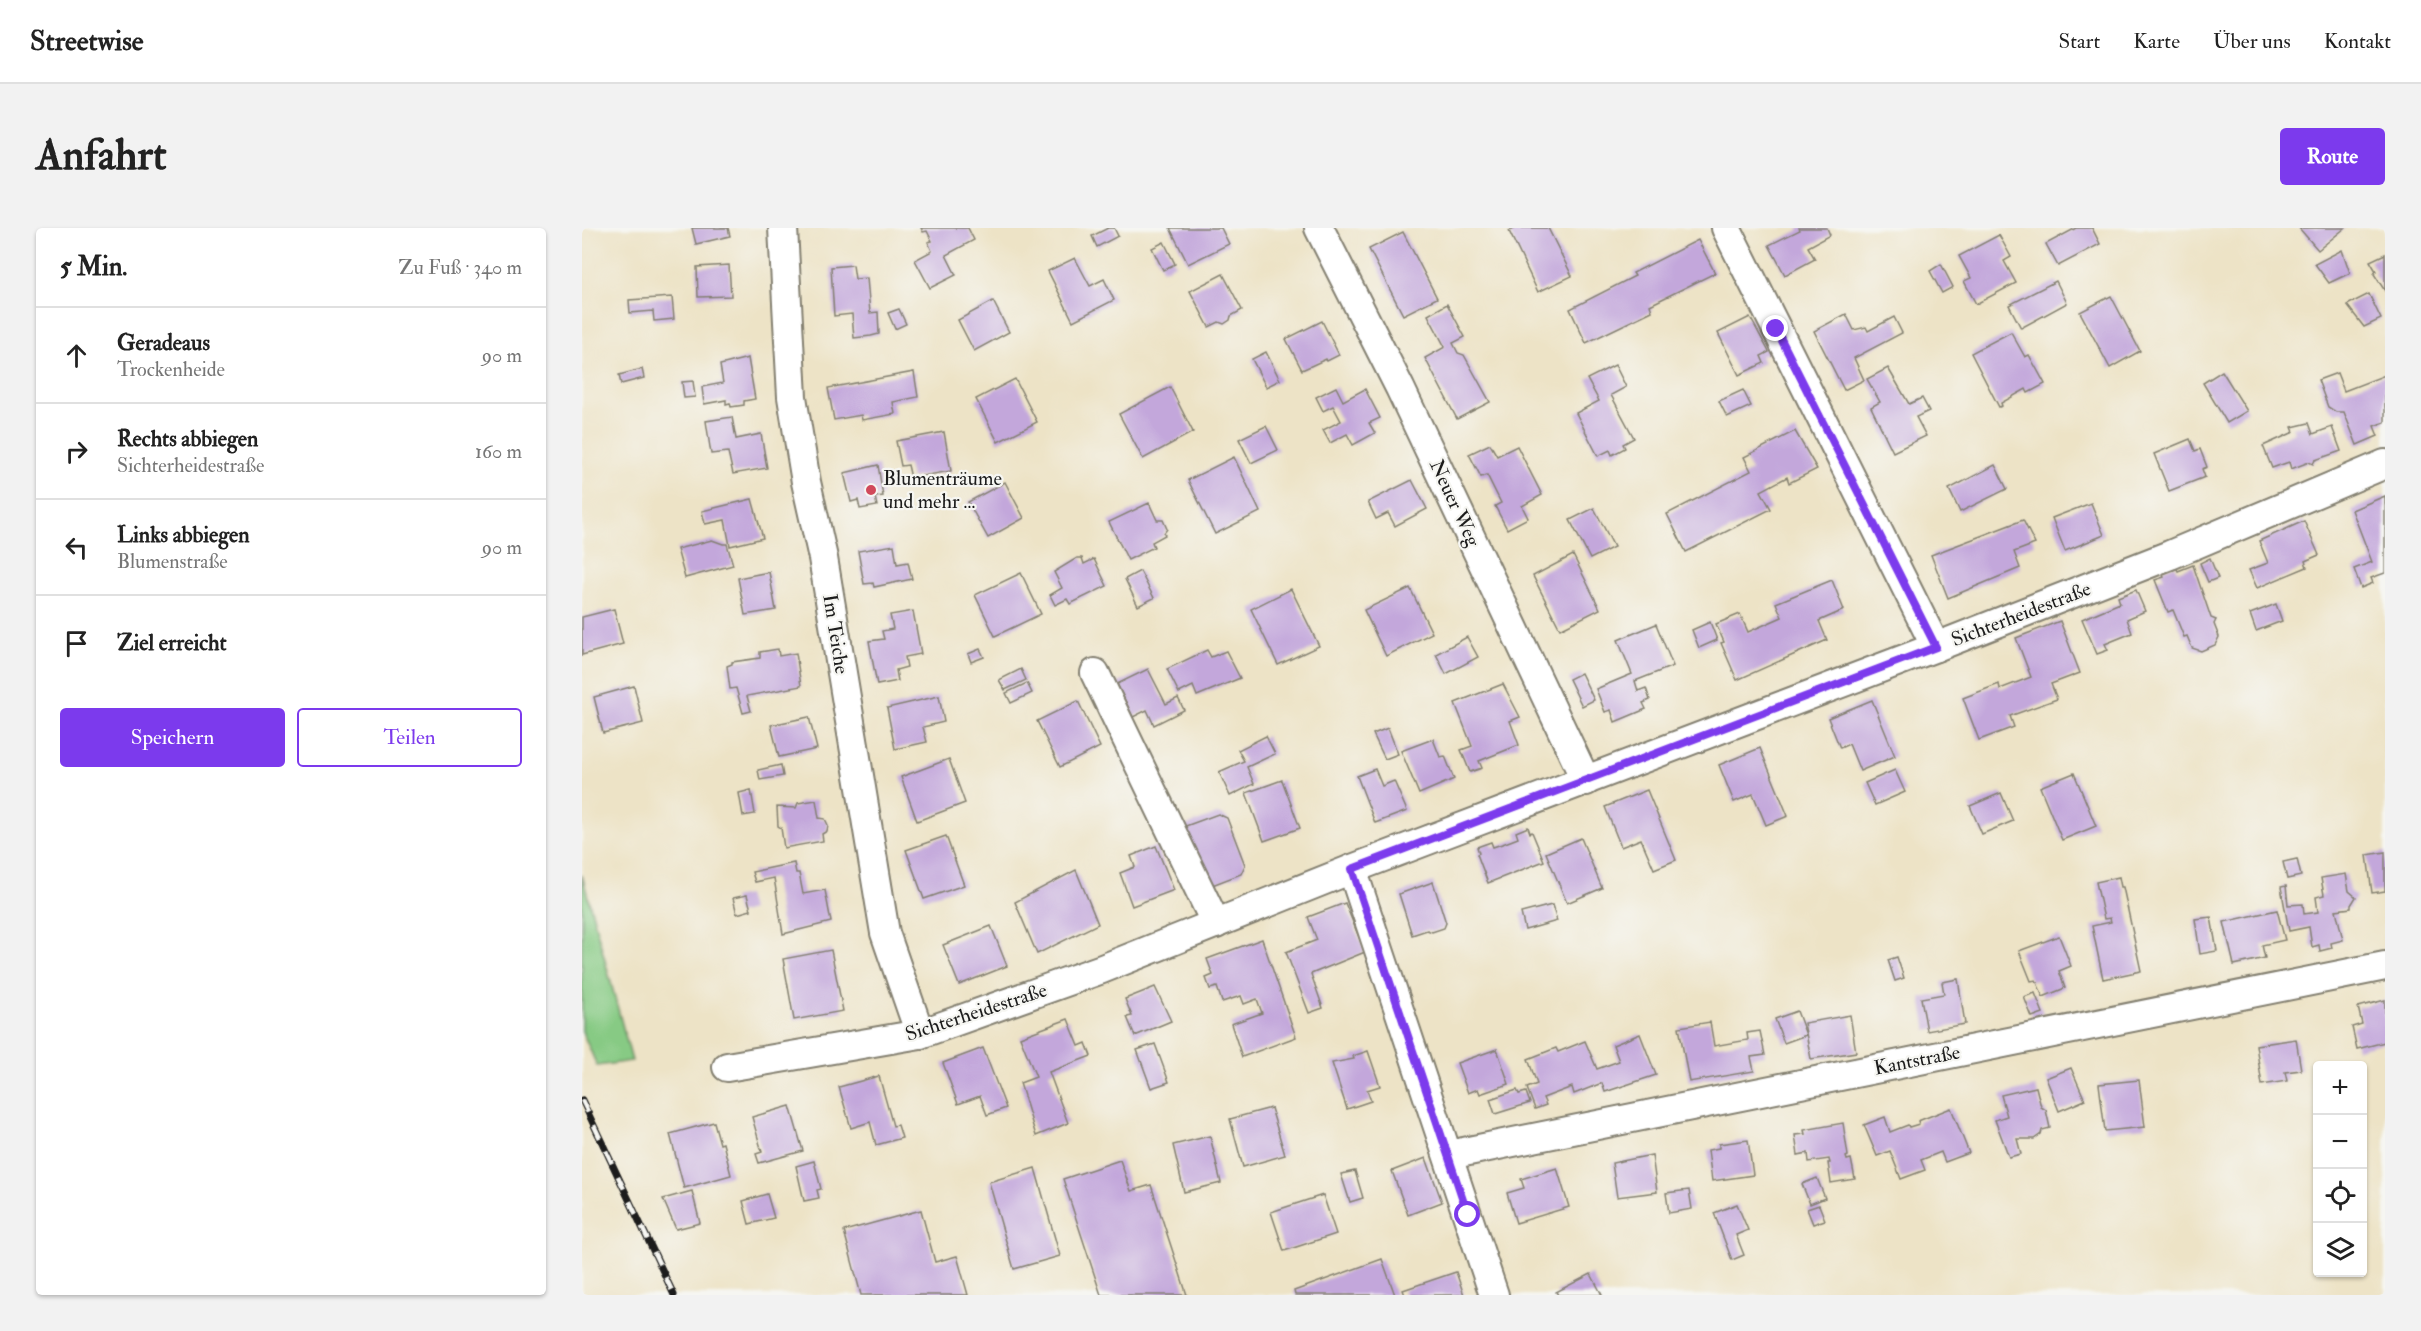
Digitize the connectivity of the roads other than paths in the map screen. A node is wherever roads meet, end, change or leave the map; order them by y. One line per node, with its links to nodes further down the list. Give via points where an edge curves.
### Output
1 (783, 228): 11 (street, Im Teiche, via 792,397 806,482 823,558 885,933)
2 (1319, 228): 7 (street, Neuer Weg, via 1400,388)
3 (1726, 228): 5 (street)
4 (2385, 464): 5 (street, Sichterheidestraße, via 2170,555)
5 (1936, 647): 7 (street, Sichterheidestraße)
6 (1095, 673): 9 (street)
7 (1586, 781): 8 (street, Sichterheidestraße)
8 (1352, 869): 9 (street, Sichterheidestraße); 13 (street)
9 (1216, 924): 11 (street, Sichterheidestraße)
10 (2385, 966): 13 (street, Kantstraße)
11 (920, 1034): 12 (street, Sichterheidestraße)
12 (727, 1067)
13 (1449, 1155): 14 (street)
14 (1494, 1295)

